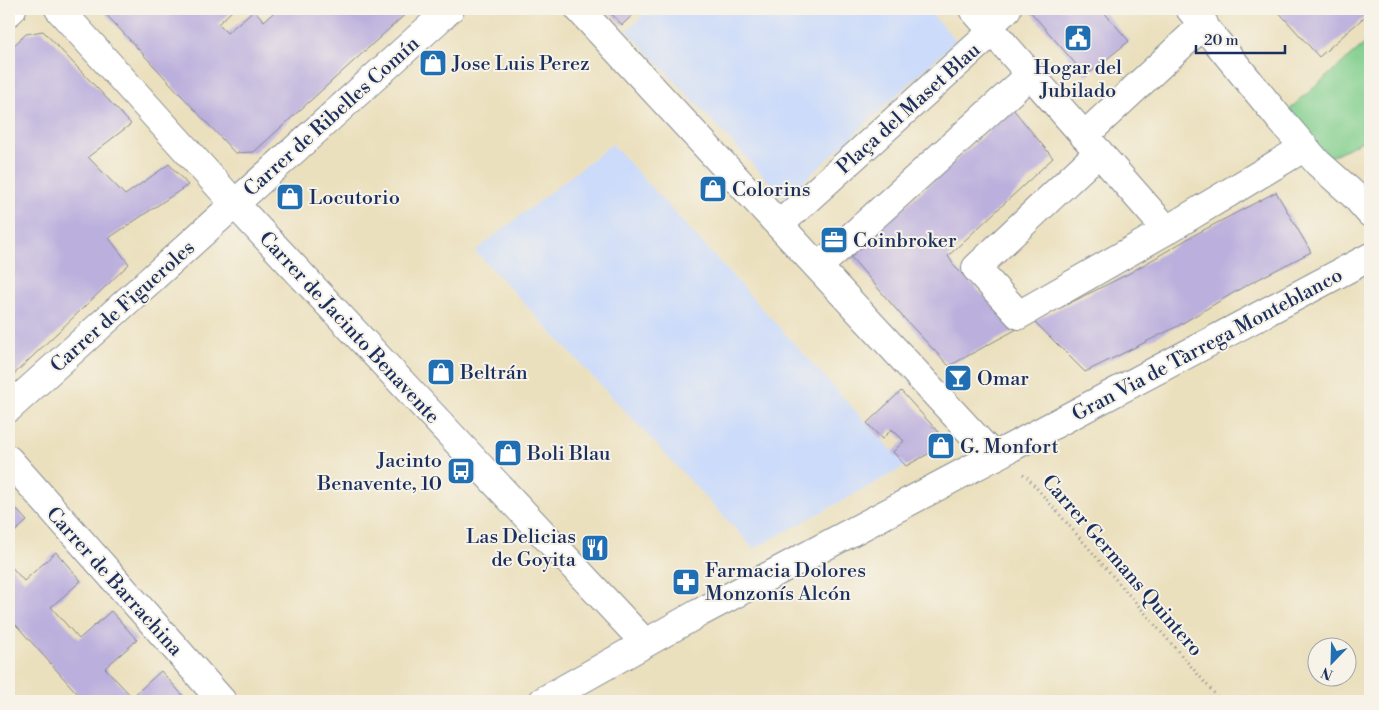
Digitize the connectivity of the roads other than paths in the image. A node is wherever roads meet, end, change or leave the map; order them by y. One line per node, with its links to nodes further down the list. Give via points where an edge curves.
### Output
1 (12, 9): 5 (street)
2 (59, 9): 11 (street, Carrer de Jacinto Benavente)
3 (450, 9): 11 (street, Carrer de Ribelles Comín)
4 (579, 9): 13 (street)
5 (9, 11)
6 (1197, 16): 9 (street); 10 (street)
7 (990, 19): 8 (street, Plaça del Maset Blau); 13 (street, Plaça del Maset Blau)
8 (1031, 74): 9 (street, Plaça del Maset Blau); 16 (street)
9 (1092, 144): 14 (street, Plaça del Maset Blau); 14 (street, via 976,268 1019,315)
10 (1305, 148): 12 (street); 14 (street)
11 (235, 204): 17 (street, Carrer de Figueroles); 20 (street, Carrer de Jacinto Benavente)
12 (1370, 213)
13 (779, 225): 16 (street)
14 (1167, 230)
15 (1370, 257): 18 (street, Gran Via de Tàrrega Monteblanco)
16 (818, 267): 18 (street)
17 (9, 408)
18 (994, 457): 20 (street, Gran Via de Tàrrega Monteblanco)
19 (9, 460): 21 (street, Carrer de Barrachina)
20 (645, 643): 22 (street, Gran Via de Tàrrega Monteblanco)
21 (222, 701)
22 (543, 701)

